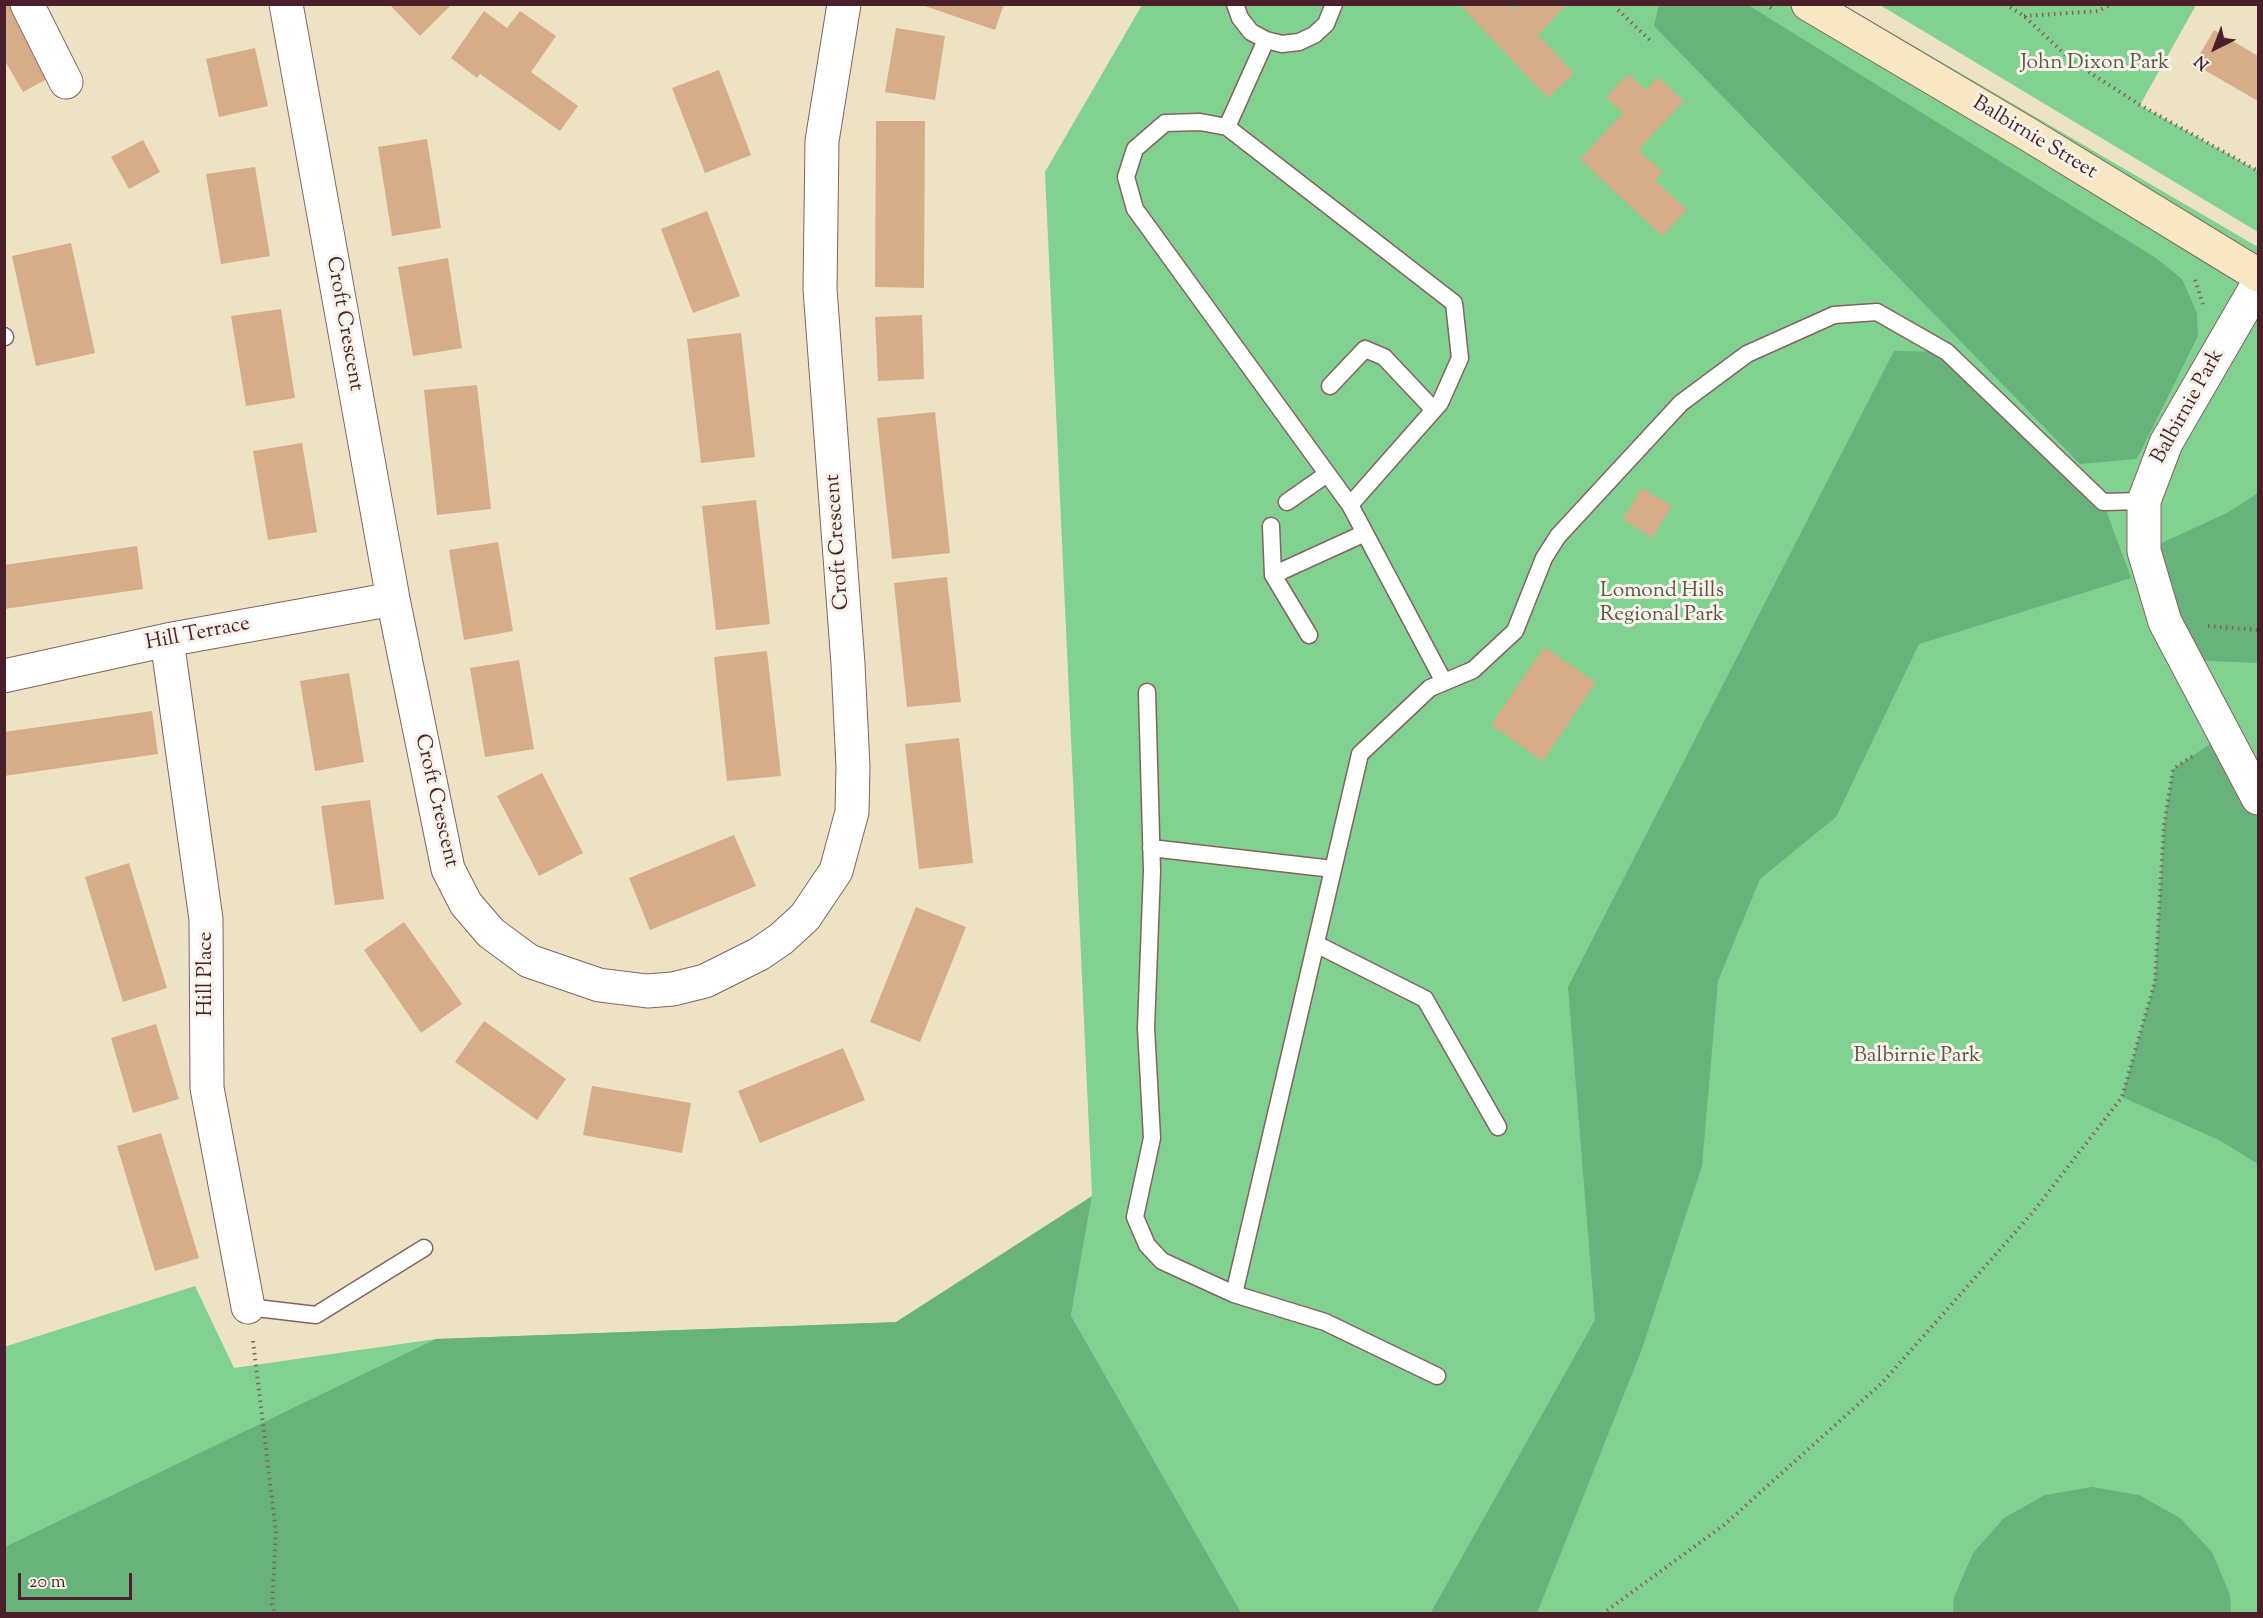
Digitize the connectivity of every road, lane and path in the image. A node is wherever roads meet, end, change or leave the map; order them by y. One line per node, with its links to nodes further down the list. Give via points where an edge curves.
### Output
1 (27, 4): 13 (street)
2 (286, 4): 27 (street, Croft Crescent)
3 (844, 4): 27 (street, Croft Crescent, via 822,141 820,289 848,664 852,812 836,871 805,917 781,939 734,968 705,981 647,991 574,978 529,961 491,933 466,904 448,869)
4 (1235, 4): 11 (lane, via 1251,32)
5 (1334, 4): 11 (lane, via 1326,24 1314,35 1282,44)
6 (1808, 4): 16 (main road, Balbirnie Street)
7 (2005, 4): 10 (path)
8 (2112, 4): 10 (path, via 2098,11)
9 (1618, 10): 12 (path)
10 (2024, 16): 15 (path, via 2072,61 2140,105)
11 (1266, 40): 14 (lane)
12 (1652, 42)
13 (66, 82)
14 (1227, 127): 19 (lane, via 1454,303 1460,358); 20 (lane, via 1200,122 1165,123 1135,149 1126,177 1134,209)
15 (2259, 171)
16 (2259, 275)
17 (2259, 284): 21 (street, Balbirnie Park, via 2166,443)
18 (1330, 386): 19 (lane, via 1365,349 1384,357)
19 (1434, 410): 23 (lane)
20 (1327, 474): 22 (lane); 23 (lane)
21 (2144, 501): 28 (street, Balbirnie Park, via 2144,551); 33 (lane, via 2103,502 1947,352 1877,312 1834,315 1747,354 1681,403 1558,536 1544,558 1515,631 1473,670)
22 (1287, 502)
23 (1350, 505): 25 (lane)
24 (1271, 526): 26 (lane)
25 (1365, 533): 26 (lane); 33 (lane)
26 (1273, 575): 30 (lane)
27 (393, 599): 31 (street, Hill Terrace)
28 (2165, 622): 29 (path); 35 (street, Balbirnie Park)
29 (2259, 630)
30 (1310, 634)
31 (167, 640): 32 (street, Hill Terrace); 44 (street, Hill Place, via 206,919 207,1088)
32 (4, 676)
33 (1444, 682): 39 (lane, via 1430,688 1360,754)
34 (1147, 692): 38 (lane)
35 (2225, 734): 36 (street, Balbirnie Park); 47 (path, via 2173,769 2164,825 2155,981 2122,1097 2033,1212 1882,1383 1724,1525)
36 (2250, 761): 37 (street, Balbirnie Park)
37 (2259, 798)
38 (1151, 848): 39 (lane); 43 (lane, via 1146,1028 1152,1138 1135,1217 1147,1245 1162,1261)
39 (1333, 869): 40 (lane)
40 (1316, 944): 41 (lane, via 1425,999); 43 (lane)
41 (1498, 1127)
42 (424, 1248): 44 (lane, via 316,1315)
43 (1234, 1294): 45 (lane, via 1325,1322)
44 (248, 1307): 46 (path, via 276,1532 272,1605)
45 (1437, 1376)
46 (275, 1614)
47 (1602, 1614)

